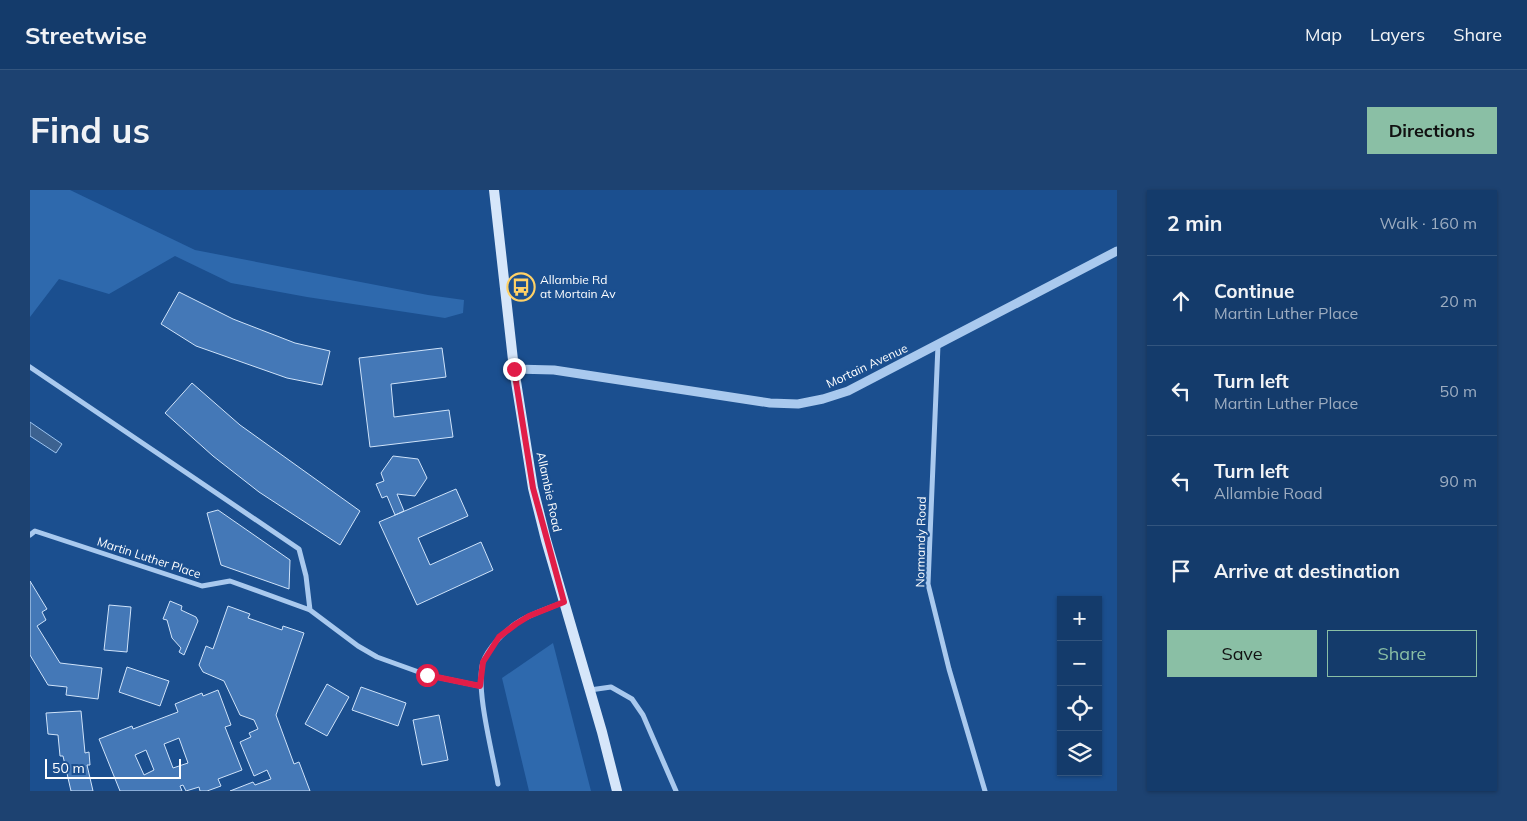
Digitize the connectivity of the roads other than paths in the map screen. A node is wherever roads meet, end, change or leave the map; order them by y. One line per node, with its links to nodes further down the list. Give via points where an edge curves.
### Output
1 (494, 190): 5 (main road, Allambie Road)
2 (1117, 251): 3 (street, Mortain Avenue)
3 (938, 345): 5 (street, Mortain Avenue, via 848,391 798,404 742,400 554,370); 14 (street, Normandy Road, via 928,584)
4 (30, 366): 8 (street, via 299,548)
5 (514, 369): 7 (main road, Allambie Road, via 533,488)
6 (30, 535): 8 (street, Martin Luther Place, via 35,531 202,586 230,581)
7 (564, 602): 9 (street, via 529,616 499,637 483,662); 10 (main road, Allambie Road)
8 (310, 610): 9 (street, Martin Luther Place, via 377,657 427,675)
9 (480, 686): 11 (street)
10 (590, 690): 12 (main road, Allambie Road); 13 (street, via 611,687 632,699 643,715)
11 (498, 784)
12 (617, 791)
13 (676, 791)
14 (985, 791)

